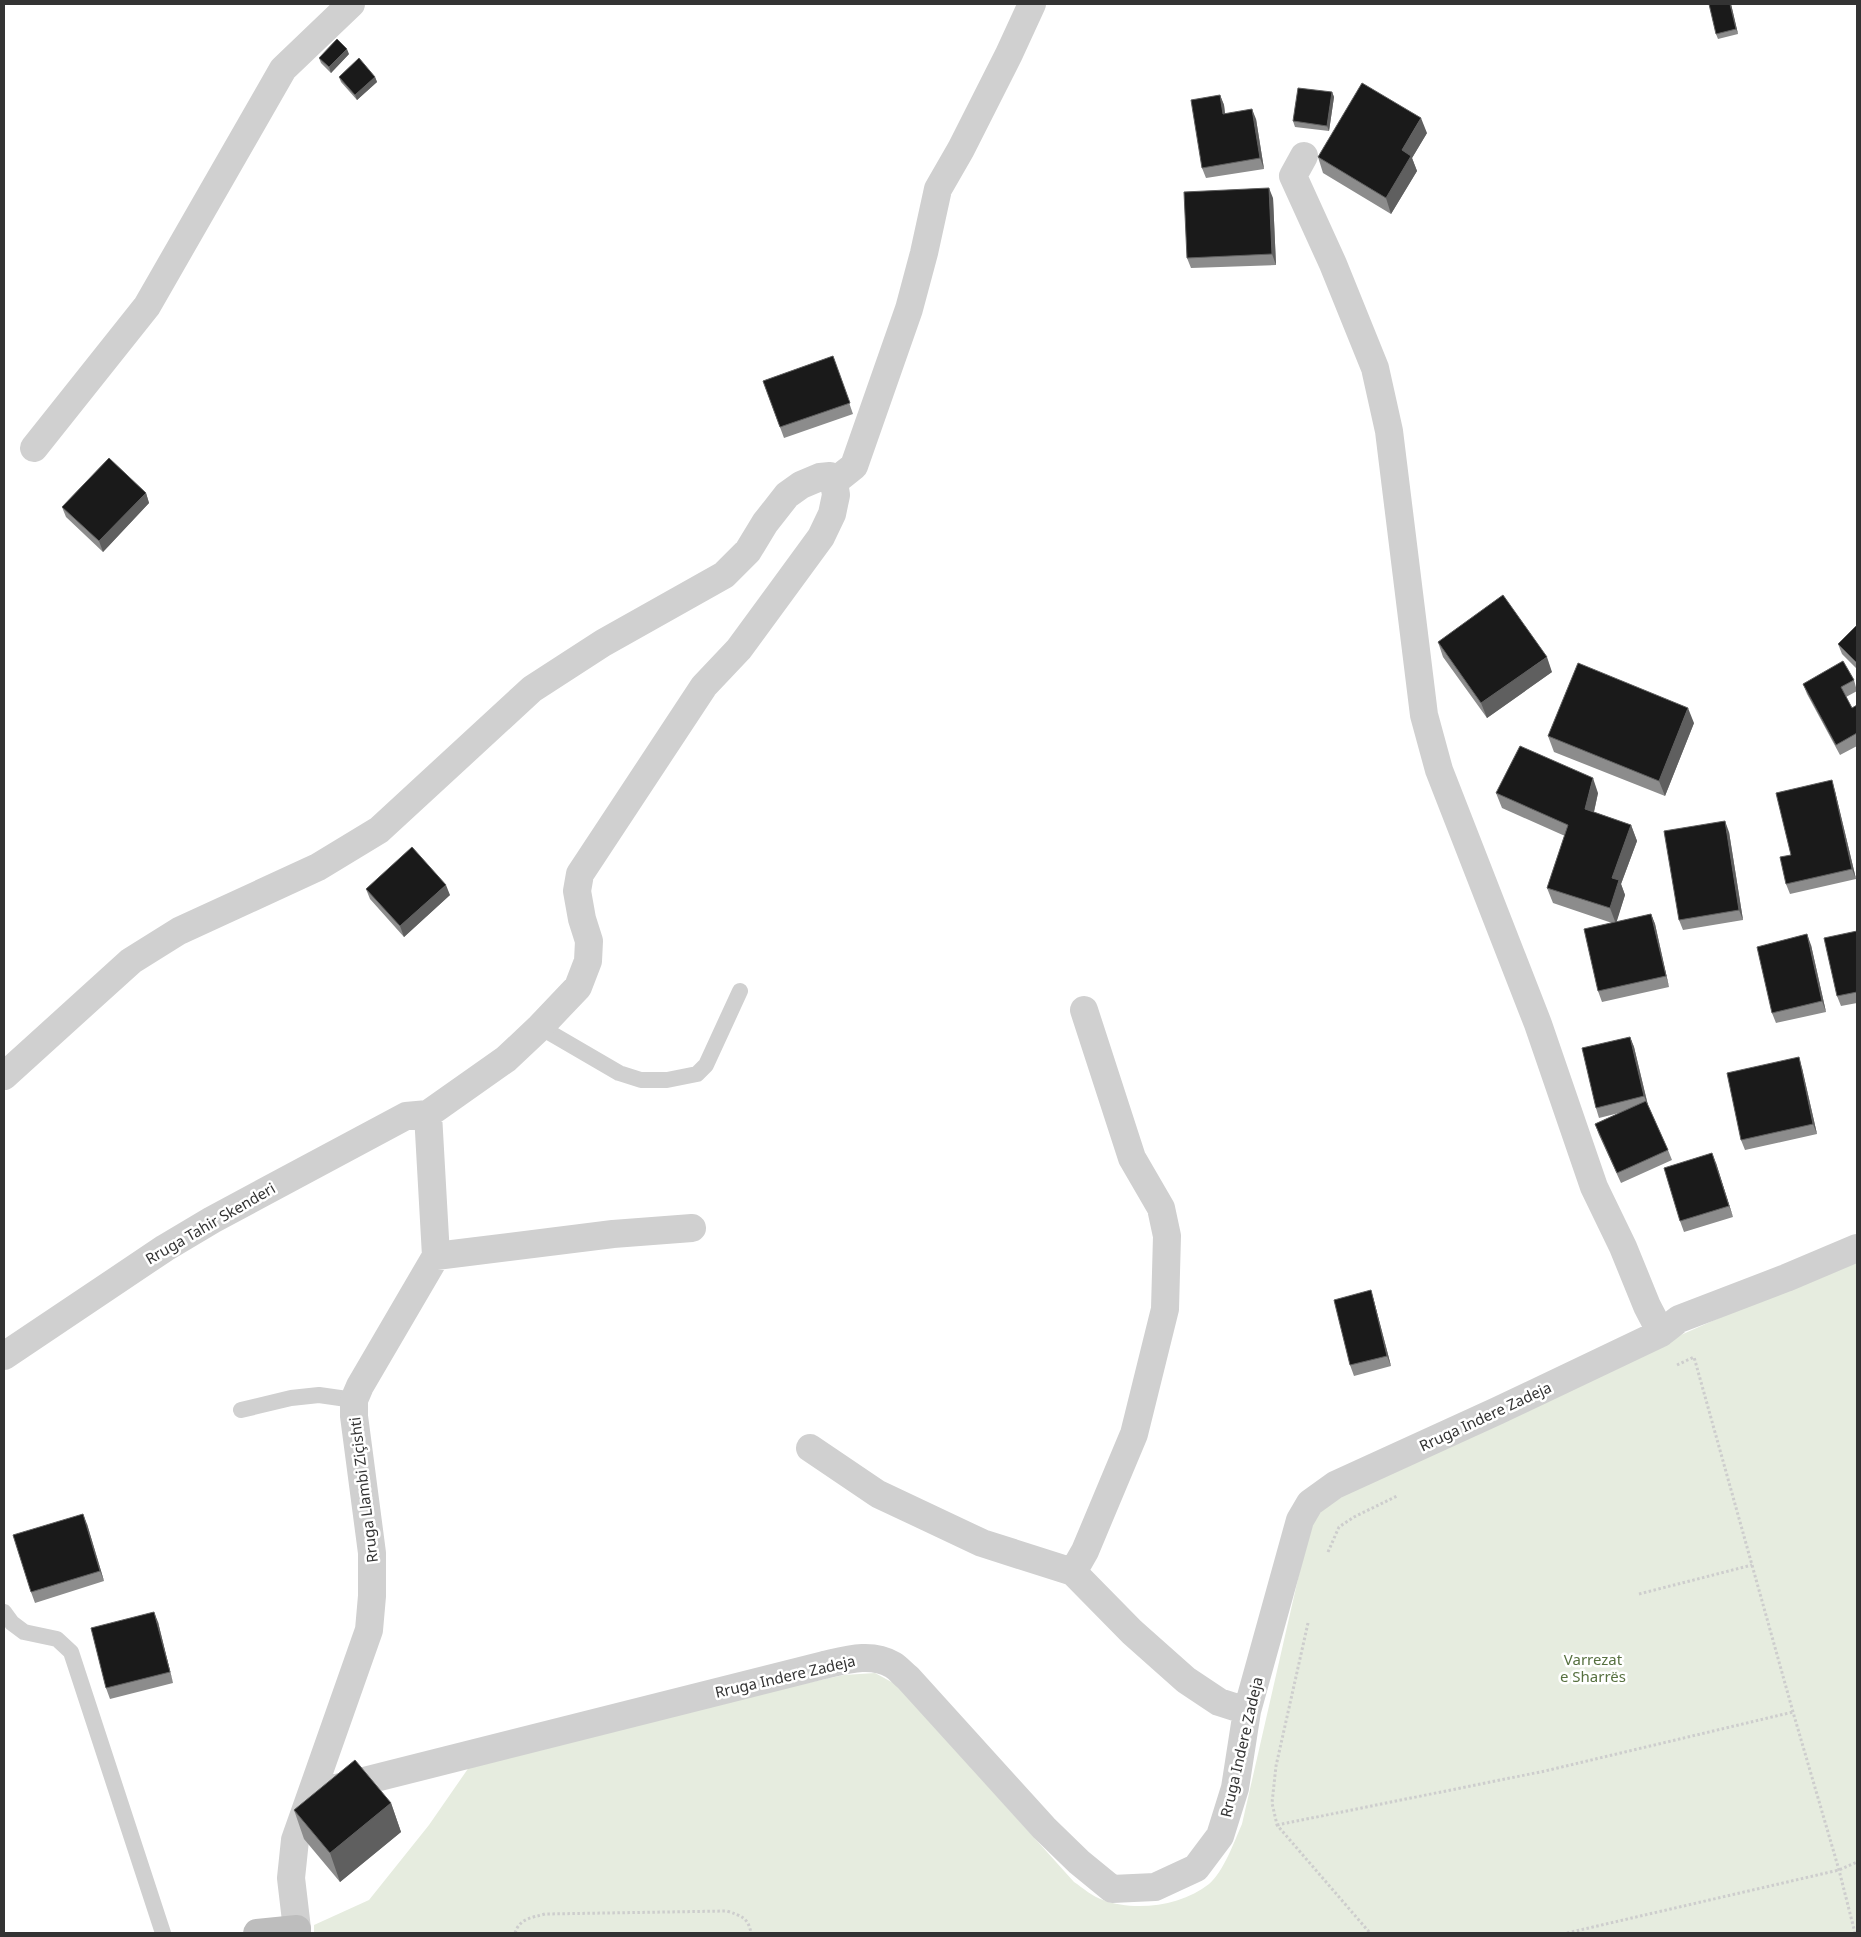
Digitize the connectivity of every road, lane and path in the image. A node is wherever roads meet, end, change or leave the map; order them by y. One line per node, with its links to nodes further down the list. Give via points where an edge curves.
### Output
1 (351, 4): 4 (street, via 283,69 147,306)
2 (1032, 4): 5 (street, via 938,189 909,309 854,466)
3 (1304, 156): 14 (street, via 1293,176 1334,264 1375,368 1389,431 1424,715 1439,770 1538,1024 1594,1187)
4 (34, 448)
5 (834, 482): 8 (street, via 836,495 832,514 821,537 739,649 704,686 580,874 577,891 589,941 588,961 578,987); 9 (street, via 830,476 801,484 777,506 748,551 724,575 603,643 532,689 379,830 318,867 179,931 131,961)
6 (740, 991): 8 (lane, via 706,1065 696,1074 667,1080 641,1080 619,1073)
7 (1084, 1010): 23 (street, via 1132,1158 1161,1208 1167,1236 1165,1309 1134,1434)
8 (540, 1027): 10 (street, via 506,1059)
9 (4, 1076)
10 (428, 1114): 13 (street); 15 (street, Rruga Tahir Skenderi, via 406,1116 212,1220)
11 (692, 1228): 13 (street, via 613,1234)
12 (1857, 1248): 14 (street, Rruga Indere Zadeja, via 1679,1319)
13 (436, 1256): 17 (street, Rruga Llambi Ziçishti)
14 (1661, 1333): 27 (street, Rruga Indere Zadeja, via 1335,1485 1310,1503 1300,1520)
15 (4, 1356)
16 (1677, 1365): 22 (path, via 1694,1357)
17 (354, 1400): 18 (lane, via 319,1395 290,1398); 29 (street, Rruga Llambi Ziçishti, via 372,1553 369,1630)
18 (242, 1410)
19 (810, 1448): 23 (street, via 878,1494 982,1543)
20 (1405, 1492): 21 (path, via 1339,1527)
21 (1324, 1560)
22 (1752, 1565): 24 (path); 28 (path)
23 (1073, 1572): 27 (street, via 1132,1632 1186,1680 1219,1702)
24 (1639, 1594)
25 (4, 1612): 34 (lane, via 24,1632 57,1639 71,1652)
26 (1310, 1616): 30 (path, via 1276,1766 1272,1803)
27 (1247, 1711): 29 (street, Rruga Indere Zadeja, via 1235,1788 1220,1836 1196,1868 1155,1888 1112,1889 1078,1862 908,1678 892,1664 875,1658 855,1658 824,1665 336,1788)
28 (1793, 1712): 30 (path, via 1545,1772); 32 (path)
29 (315, 1784): 33 (street, Rruga Llambi Ziçishti, via 295,1840 291,1878)
30 (1277, 1825): 38 (path)
31 (1857, 1862): 32 (path)
32 (1839, 1870): 39 (path); 40 (path)
33 (297, 1931): 35 (street)
34 (163, 1933)
35 (257, 1933)
36 (515, 1933): 37 (path, via 524,1919 545,1914 727,1911 745,1919)
37 (751, 1933)
38 (1370, 1933)
39 (1567, 1933)
40 (1855, 1933)

